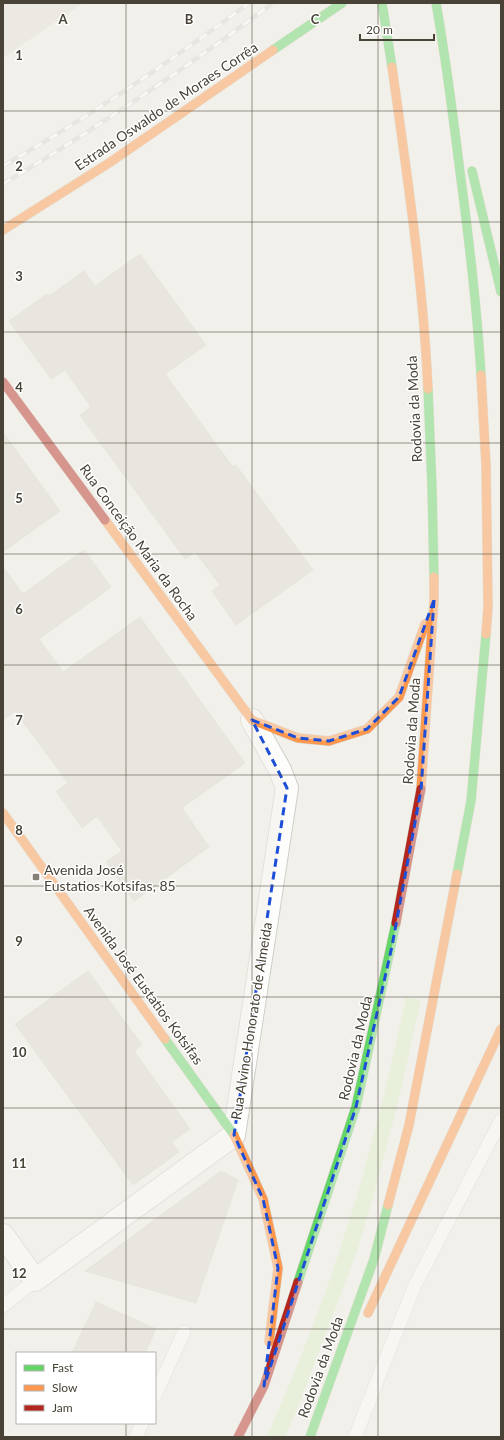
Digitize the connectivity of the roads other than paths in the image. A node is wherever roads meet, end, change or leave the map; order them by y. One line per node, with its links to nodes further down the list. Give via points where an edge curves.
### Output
1 (342, 3): 7 (main road, Estrada Oswaldo de Moraes Corrêa, via 109,163)
2 (382, 3): 10 (main road, Rodovia da Moda, via 415,230 425,334)
3 (436, 3): 4 (main road, Rodovia da Moda)
4 (446, 57): 5 (main road); 27 (main road, Rodovia da Moda, via 478,329 486,464 488,607 470,801 408,1126 374,1259)
5 (465, 140)
6 (471, 163): 8 (main road)
7 (3, 230)
8 (501, 292)
9 (3, 382): 11 (main road, Rua Conceição Maria da Rocha)
10 (434, 600): 11 (main road, via 399,697 367,729 329,741 298,738); 22 (main road, Rodovia da Moda, via 420,790 392,946 356,1107)
11 (252, 720): 15 (street, Rua Alvino Honorato de Almeida, via 280,770 287,788)
12 (3, 813): 15 (main road, Avenida José Eustatios Kotsifas)
13 (501, 1029): 19 (main road)
14 (501, 1120): 28 (lane, via 415,1285)
15 (234, 1135): 17 (street, Rua Alvino Honorato de Almeida); 22 (main road, Avenida José Eustatios Kotsifas, via 263,1199 278,1268)
16 (3, 1235): 17 (street)
17 (36, 1280): 18 (lane)
18 (3, 1306)
19 (364, 1322)
20 (184, 1332): 23 (lane)
21 (354, 1344): 27 (main road)
22 (264, 1386): 26 (main road, Rodovia da Moda)
23 (156, 1393)
24 (142, 1424): 25 (lane)
25 (136, 1437)
26 (238, 1437)
27 (310, 1437)
28 (355, 1437)

